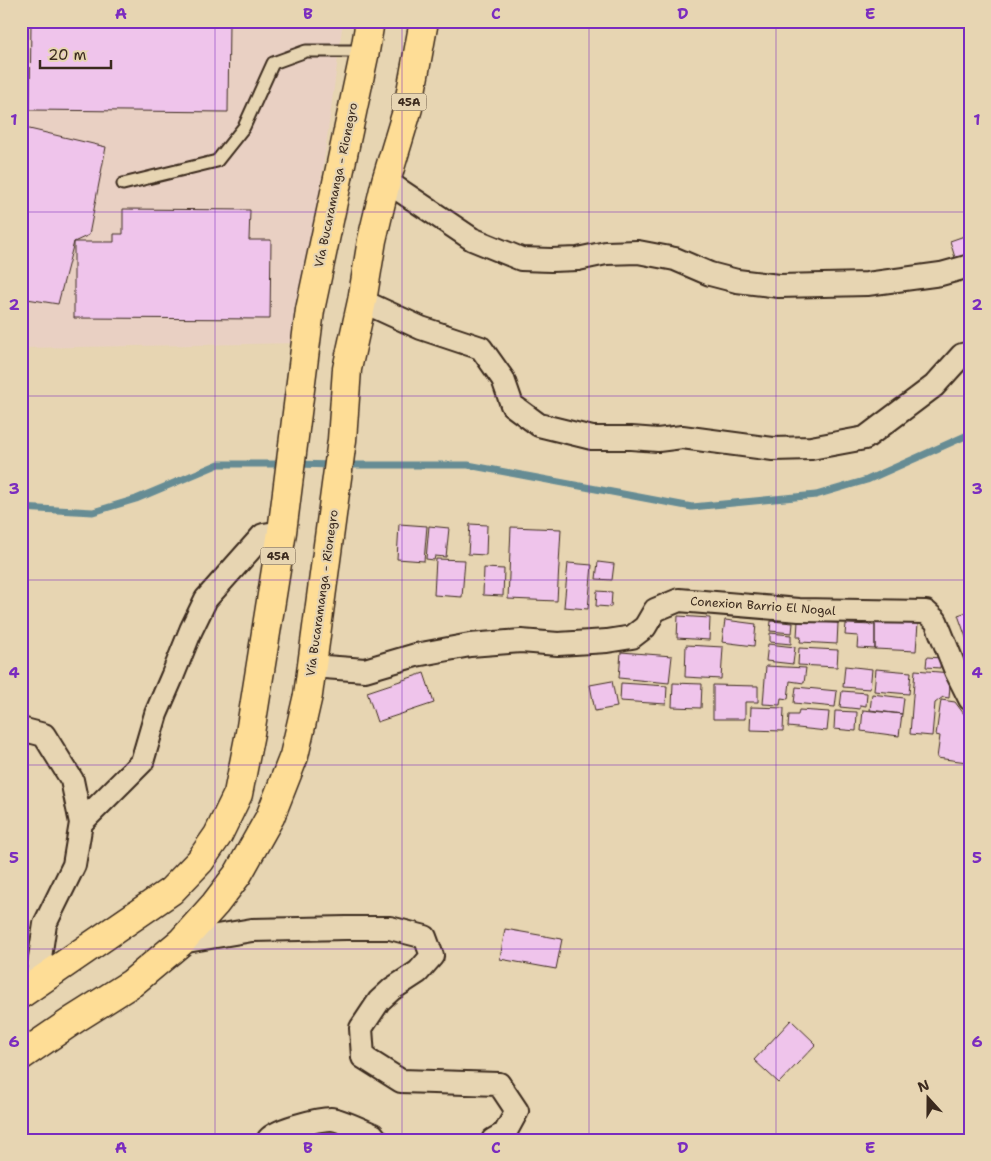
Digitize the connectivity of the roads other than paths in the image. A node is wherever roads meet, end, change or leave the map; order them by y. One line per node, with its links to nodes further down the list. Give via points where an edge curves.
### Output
1 (370, 21): 3 (highway, Vía Bucaramanga - Rionegro / 45A)
2 (424, 21): 4 (highway, Vía Bucaramanga - Rionegro / 45A, via 408,108)
3 (365, 51): 5 (lane, via 306,51 273,63 244,127 217,161); 9 (highway, Vía Bucaramanga - Rionegro / 45A, via 310,310)
4 (386, 181): 6 (street, via 472,239 521,258 578,259 606,253 638,252 675,258 710,274 737,281 779,286 868,284 941,274); 7 (highway, Vía Bucaramanga - Rionegro / 45A)
5 (123, 184)
6 (970, 266)
7 (362, 301): 8 (street, via 421,328 481,348 503,379 512,405 539,425 592,438 658,440 682,437 773,449 811,448 865,438 934,386 962,355); 10 (highway, Vía Bucaramanga - Rionegro / 45A, via 346,369 342,440)
8 (970, 353)
9 (282, 532): 13 (street, via 263,535 206,599 156,714 142,762); 15 (highway, Vía Bucaramanga - Rionegro / 45A, via 238,794 218,835 200,861 171,891)
10 (311, 666): 11 (street, Conexion Barrio El Nogal, via 365,670 416,655 470,645 616,640 632,637 645,627 655,610 679,600 799,610 926,612 936,621); 14 (highway, Vía Bucaramanga - Rionegro / 45A, via 294,756 270,817 238,874)
11 (970, 699)
12 (21, 729): 13 (street, via 44,734 55,751 72,780)
13 (81, 823): 15 (street, via 74,865 45,924)
14 (181, 942): 16 (highway, Vía Bucaramanga - Rionegro / 45A, via 132,983); 19 (street, via 252,930 327,928 390,928 425,937 432,956 418,972 392,988 379,1001 361,1028 363,1058 401,1081 499,1084 517,1111 505,1133)
15 (29, 989)
16 (21, 1056)
17 (268, 1140): 18 (street, via 270,1135 288,1128 333,1119)
18 (377, 1140)
19 (493, 1140)

